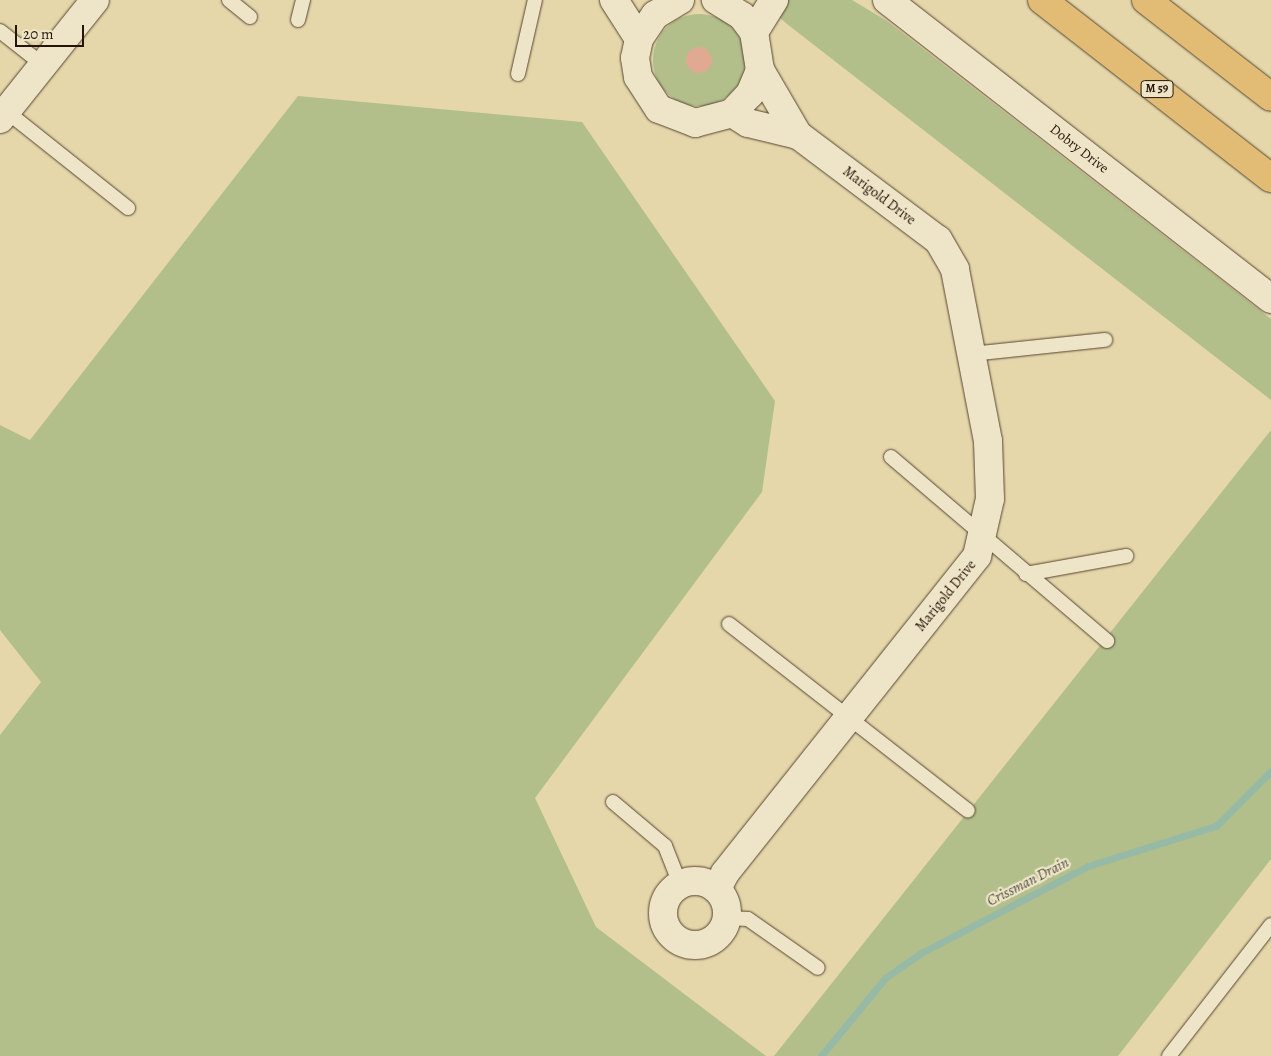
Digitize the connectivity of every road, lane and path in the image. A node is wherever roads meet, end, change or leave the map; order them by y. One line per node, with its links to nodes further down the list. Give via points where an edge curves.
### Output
1 (95, 0): 17 (street)
2 (229, 0): 12 (lane)
3 (303, 0): 13 (lane)
4 (535, 0): 19 (lane)
5 (614, 0): 16 (street)
6 (680, 0): 16 (street, via 655,15)
7 (716, 0): 15 (street, via 742,16)
8 (774, 0): 15 (street)
9 (887, 0): 26 (street, Dobry Drive)
10 (1042, 0): 24 (highway, M 59)
11 (1146, 0): 20 (highway)
12 (250, 17)
13 (298, 20)
14 (0, 31): 17 (lane)
15 (754, 32): 18 (street, Marigold Drive)
16 (638, 39): 21 (street, via 638,78 659,109 695,123)
17 (43, 65): 22 (street)
18 (760, 70): 21 (street, via 750,94); 23 (street, Marigold Drive)
19 (518, 74)
20 (1271, 97)
21 (732, 113): 23 (street, Marigold Drive, via 748,123)
22 (3, 115): 25 (lane)
23 (798, 135): 28 (street, Marigold Drive, via 938,240 955,269)
24 (1271, 178)
25 (128, 208)
26 (1271, 299)
27 (1105, 340): 28 (lane)
28 (971, 354): 30 (street, Marigold Drive, via 988,441 990,499)
29 (892, 457): 30 (lane)
30 (982, 538): 32 (lane); 35 (street, Marigold Drive, via 978,556)
31 (1126, 556): 32 (lane)
32 (1026, 574): 34 (lane)
33 (729, 624): 35 (lane)
34 (1106, 641)
35 (849, 717): 37 (lane); 39 (street, Marigold Drive)
36 (612, 802): 38 (lane, via 665,846)
37 (968, 811)
38 (680, 884): 39 (street, via 699,881); 40 (street, via 671,891 663,913 665,925 681,942 693,945 715,938)
39 (717, 888): 40 (street, via 728,907)
40 (727, 918): 42 (lane, via 748,919)
41 (1271, 925): 43 (lane)
42 (818, 968)
43 (1168, 1056)

